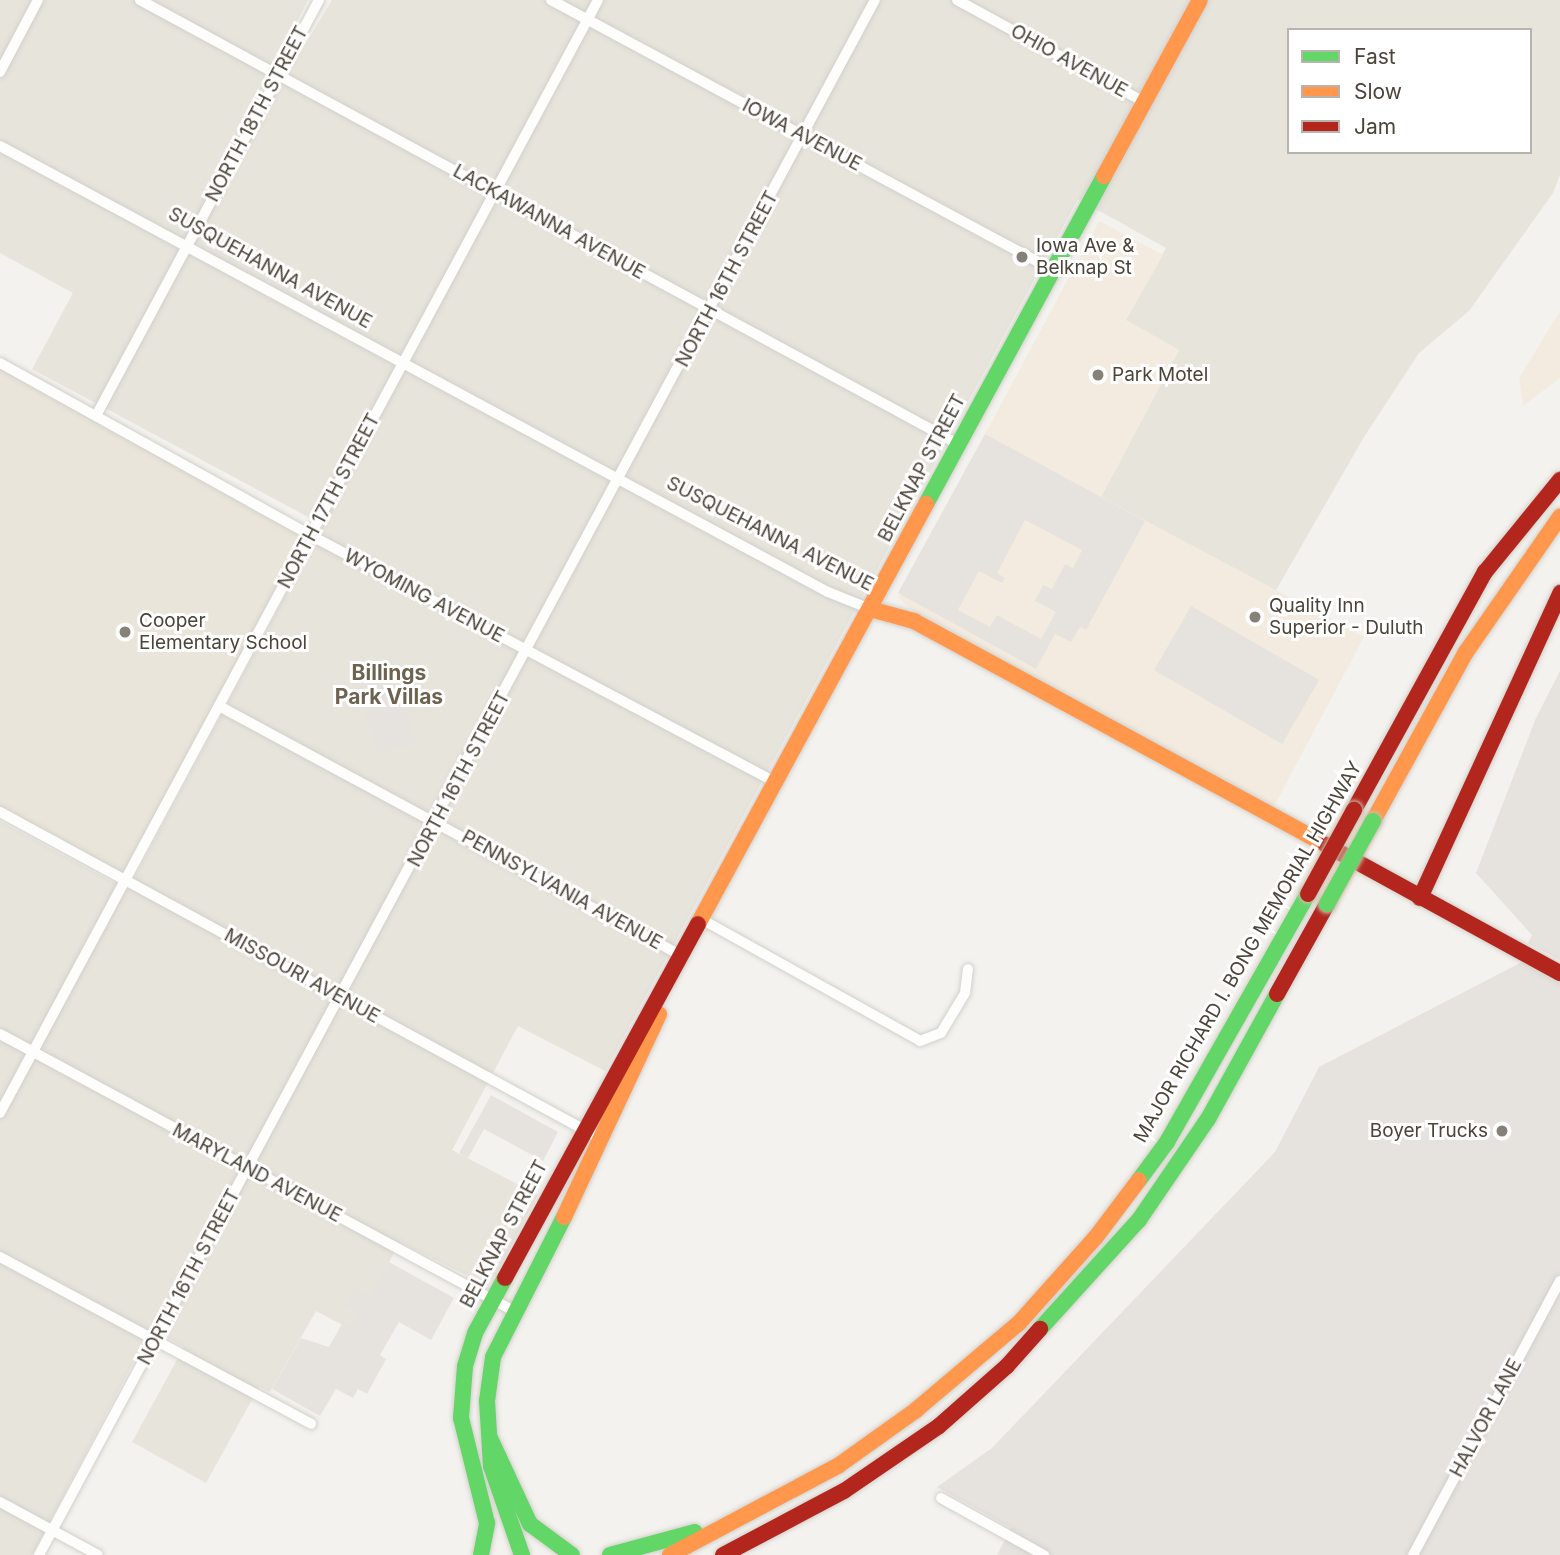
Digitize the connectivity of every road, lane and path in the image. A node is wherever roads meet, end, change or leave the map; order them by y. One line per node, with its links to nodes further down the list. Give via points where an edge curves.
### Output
1 (38, 0): 10 (street)
2 (140, 0): 11 (street, LACKAWANNA AVENUE)
3 (318, 0): 11 (street, NORTH 18TH STREET)
4 (551, 0): 9 (street, IOWA AVENUE)
5 (598, 0): 9 (street, NORTH 17TH STREET)
6 (875, 0): 13 (street, NORTH 16TH STREET)
7 (957, 0): 12 (street, OHIO AVENUE)
8 (1200, 0): 12 (main road, BELKNAP STREET)
9 (588, 19): 13 (street, IOWA AVENUE); 15 (street, NORTH 17TH STREET)
10 (0, 72)
11 (279, 74): 15 (street, LACKAWANNA AVENUE); 16 (street, NORTH 18TH STREET)
12 (1144, 102): 17 (main road, BELKNAP STREET)
13 (804, 135): 17 (street, IOWA AVENUE); 18 (street, NORTH 16TH STREET)
14 (0, 146): 16 (street, SUSQUEHANNA AVENUE)
15 (495, 192): 18 (street, LACKAWANNA AVENUE); 20 (street, NORTH 17TH STREET)
16 (187, 246): 20 (street, SUSQUEHANNA AVENUE); 21 (street, NORTH 18TH STREET)
17 (1053, 270): 22 (main road, BELKNAP STREET)
18 (710, 310): 22 (street, LACKAWANNA AVENUE); 23 (street, NORTH 16TH STREET)
19 (0, 363): 21 (street, WYOMING AVENUE)
20 (403, 364): 23 (street, SUSQUEHANNA AVENUE); 26 (street, NORTH 17TH STREET)
21 (97, 414): 26 (street, WYOMING AVENUE)
22 (958, 444): 28 (main road, BELKNAP STREET)
23 (620, 479): 28 (street, SUSQUEHANNA AVENUE, via 828,592); 29 (street, NORTH 16TH STREET)
24 (1560, 480): 56 (main road, MAJOR RICHARD I. BONG MEMORIAL HIGHWAY, bridge, via 1485,572 1167,1142 1056,1284 983,1356 883,1436)
25 (1560, 517): 65 (main road, bridge, via 1466,652 1208,1119 1139,1220 1007,1366 939,1426 844,1491)
26 (310, 535): 29 (street, WYOMING AVENUE); 30 (street, NORTH 17TH STREET)
27 (1560, 593): 35 (main road)
28 (870, 609): 31 (main road, BELKNAP STREET); 35 (main road, SUSQUEHANNA AVENUE, via 914,621)
29 (528, 652): 31 (street, WYOMING AVENUE); 33 (street, NORTH 16TH STREET)
30 (219, 706): 33 (street, PENNSYLVANIA AVENUE); 34 (street, NORTH 17TH STREET)
31 (777, 783): 36 (main road, BELKNAP STREET)
32 (0, 812): 34 (street, MISSOURI AVENUE)
33 (437, 822): 37 (street, PENNSYLVANIA AVENUE); 40 (street, NORTH 16TH STREET)
34 (125, 880): 40 (street, MISSOURI AVENUE); 42 (street, NORTH 17TH STREET)
35 (1420, 898): 39 (main road, SUSQUEHANNA AVENUE)
36 (703, 920): 37 (main road, BELKNAP STREET); 38 (street, via 920,1041 941,1033 965,993)
37 (684, 957): 44 (main road, BELKNAP STREET); 45 (main road, BELKNAP STREET)
38 (968, 969)
39 (1560, 973)
40 (341, 997): 44 (street, MISSOURI AVENUE); 46 (street, NORTH 16TH STREET)
41 (0, 1034): 42 (street, MARYLAND AVENUE)
42 (33, 1052): 43 (street, NORTH 17TH STREET); 46 (street, MARYLAND AVENUE)
43 (0, 1113)
44 (583, 1129): 45 (street, MISSOURI AVENUE); 49 (main road, BELKNAP STREET)
45 (603, 1140): 50 (main road, BELKNAP STREET)
46 (248, 1169): 49 (street, MARYLAND AVENUE); 51 (street, NORTH 16TH STREET)
47 (0, 1257): 51 (street)
48 (1560, 1281): 67 (street, HALVOR LANE)
49 (492, 1298): 50 (street, MARYLAND AVENUE); 60 (main road, BELKNAP STREET, via 468,1352 462,1390 463,1437 487,1523)
50 (514, 1311): 53 (main road, BELKNAP STREET, via 490,1373)
51 (155, 1341): 52 (street); 57 (street, NORTH 16TH STREET)
52 (312, 1424)
53 (490, 1438): 61 (main road, BELKNAP STREET, via 495,1482); 62 (main road, via 530,1524)
54 (941, 1499): 66 (street)
55 (0, 1502): 57 (street)
56 (747, 1517): 63 (main road); 64 (main road, MAJOR RICHARD I. BONG MEMORIAL HIGHWAY)
57 (52, 1530): 58 (street, NORTH 16TH STREET); 59 (street)
58 (39, 1555)
59 (99, 1555)
60 (481, 1555)
61 (522, 1555)
62 (572, 1555)
63 (610, 1555)
64 (670, 1555)
65 (723, 1555)
66 (1044, 1555)
67 (1413, 1555)

